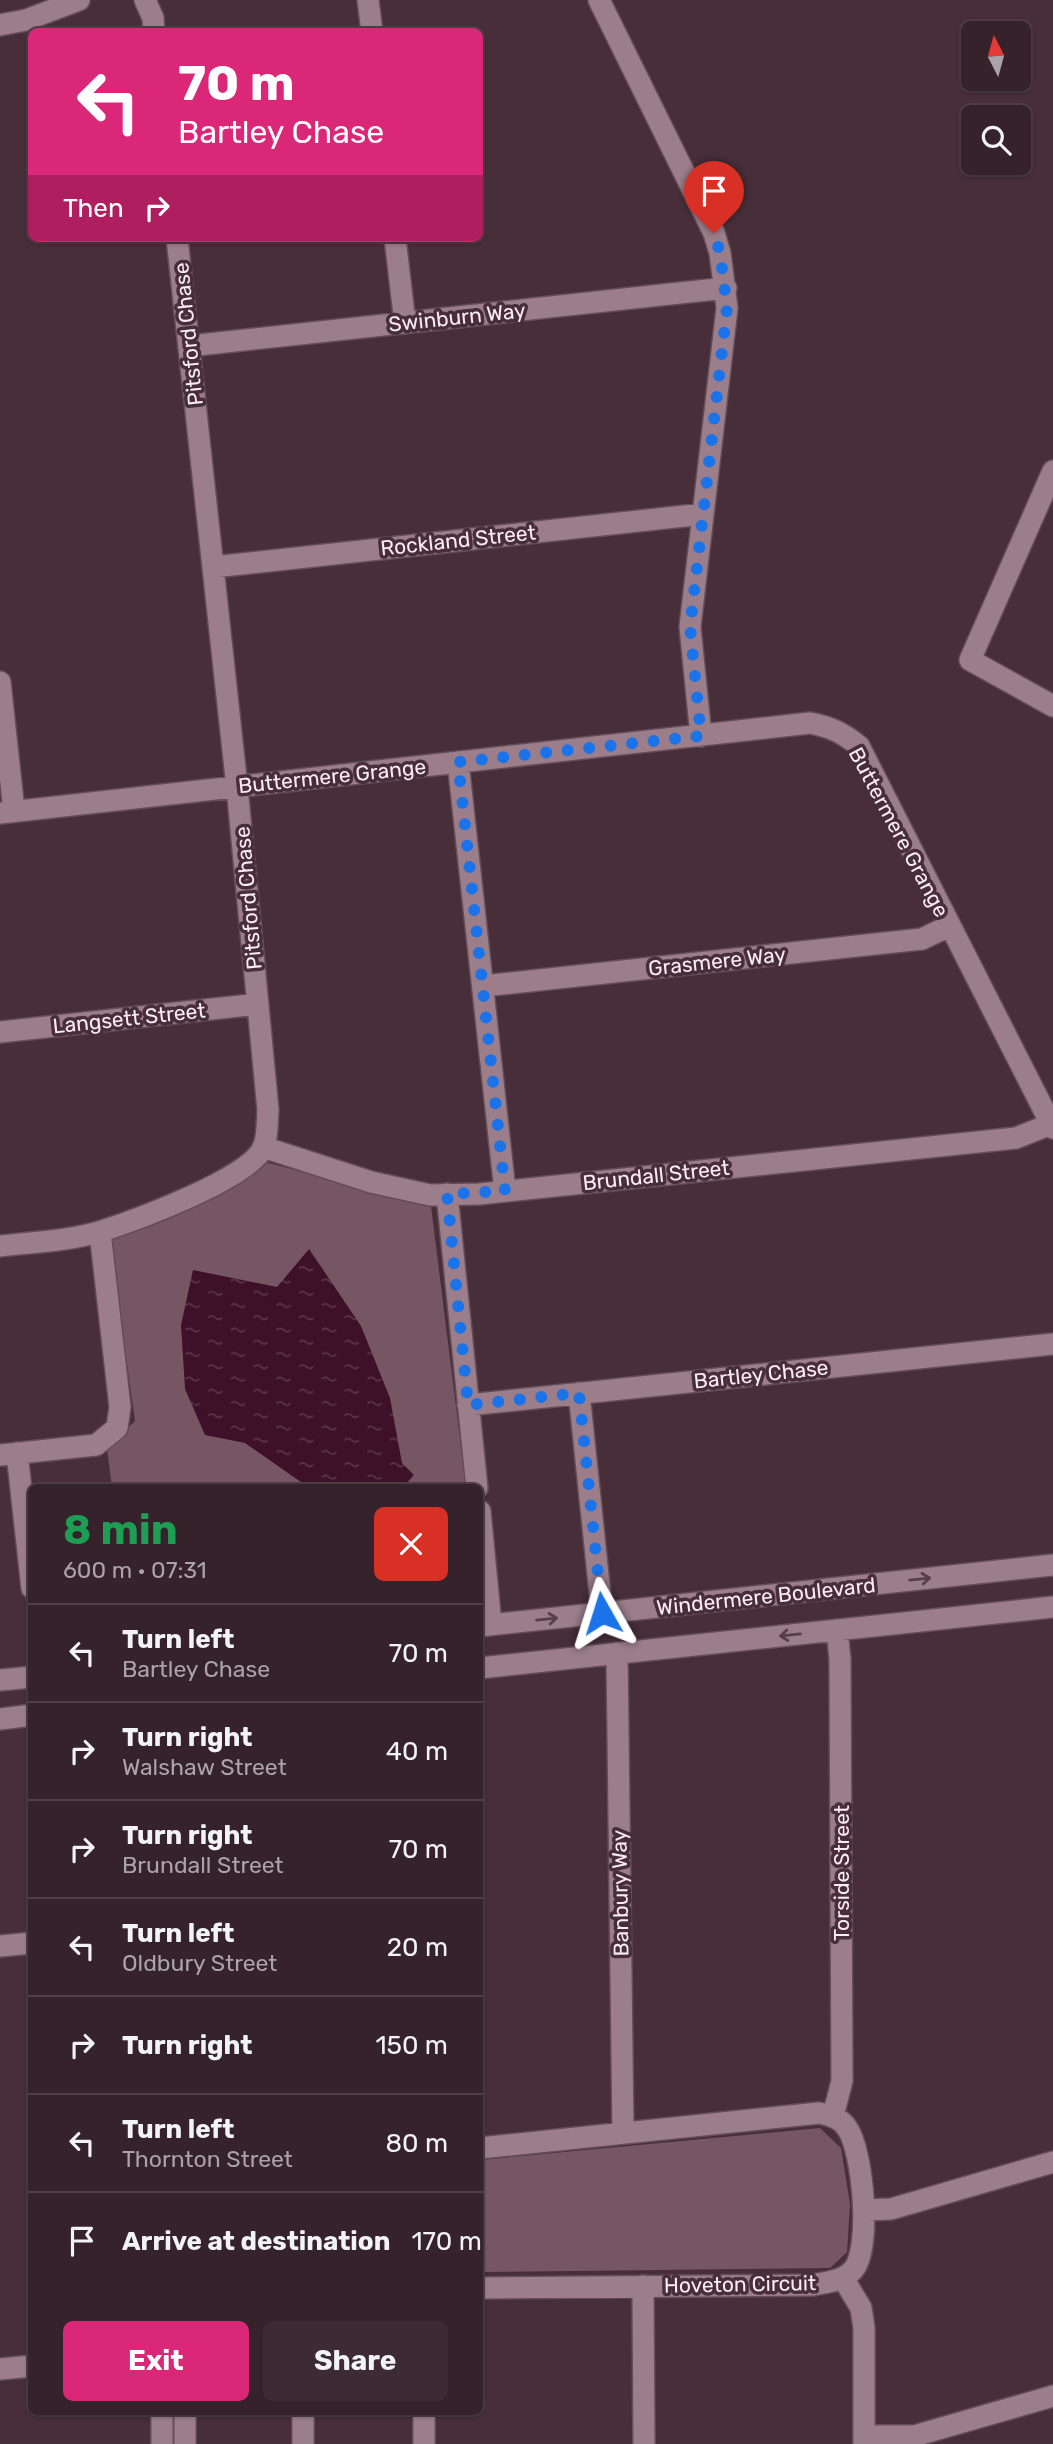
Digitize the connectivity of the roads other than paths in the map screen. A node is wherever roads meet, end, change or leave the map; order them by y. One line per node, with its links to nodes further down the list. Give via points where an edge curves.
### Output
1 (79, 0): 5 (street)
2 (145, 0): 6 (street)
3 (368, 0): 7 (street)
4 (599, 0): 10 (street, via 714,233)
5 (0, 25)
6 (154, 28)
7 (372, 28)
8 (177, 242): 12 (street, Pitsford Chase)
9 (395, 242): 11 (street)
10 (726, 288): 11 (street, Swinburn Way); 14 (street)
11 (405, 323): 12 (street, Swinburn Way)
12 (189, 346): 15 (street, Pitsford Chase)
13 (1053, 471): 17 (street, via 970,660)
14 (703, 514): 15 (street, Rockland Street); 18 (street, via 690,627)
15 (213, 567): 20 (street, Pitsford Chase)
16 (0, 682): 21 (street)
17 (1053, 706)
18 (701, 736): 19 (street, Buttermere Grange); 22 (street, Buttermere Grange, via 810,723 842,733 859,746)
19 (458, 762): 20 (street, Buttermere Grange); 23 (street)
20 (237, 787): 21 (street, Buttermere Grange); 24 (street, Pitsford Chase)
21 (7, 812)
22 (949, 926): 23 (street, Grasmere Way, via 922,939); 26 (street, Buttermere Grange)
23 (483, 986): 28 (street)
24 (258, 1004): 25 (street, Langsett Street); 27 (street, Pitsford Chase, via 268,1110)
25 (0, 1032)
26 (1052, 1126): 28 (street, Brundall Street, via 1016,1138)
27 (264, 1147): 29 (street, Brundall Street, via 371,1182 430,1195); 30 (street, via 249,1165 204,1191)
28 (505, 1191): 29 (street, Brundall Street)
29 (447, 1194): 34 (street)
30 (100, 1231): 31 (street); 35 (street, via 120,1407 117,1428 96,1445)
31 (0, 1246)
32 (1053, 1343): 33 (street, Bartley Chase)
33 (579, 1393): 34 (street, Bartley Chase); 41 (street)
34 (468, 1405): 36 (street)
35 (8, 1454): 38 (street)
36 (477, 1484)
37 (1053, 1565): 41 (street, Windermere Boulevard, one-way to 37)
38 (28, 1566)
39 (483, 1579): 42 (street)
40 (1053, 1607): 43 (street, Windermere Boulevard)
41 (602, 1613): 42 (street, Windermere Boulevard, one-way to 41)
42 (485, 1625)
43 (837, 1630): 44 (street, Windermere Boulevard, one-way to 44); 52 (street, Torside Street, via 841,1660 842,2081)
44 (617, 1653): 45 (street, Windermere Boulevard); 53 (street, Banbury Way)
45 (483, 1668)
46 (28, 1677): 47 (street)
47 (0, 1680)
48 (28, 1716): 49 (street)
49 (0, 1719)
50 (28, 1943): 51 (street)
51 (0, 1946)
52 (833, 2116): 53 (street, via 820,2113); 56 (street, Hoveton Circuit, via 848,2127)
53 (623, 2133): 54 (street)
54 (483, 2148)
55 (1053, 2162): 56 (street, via 891,2209)
56 (865, 2210): 57 (street, Hoveton Circuit, via 862,2255 855,2269)
57 (843, 2278): 58 (street, Hoveton Circuit, via 813,2285); 67 (street, via 861,2308 864,2328)
58 (643, 2286): 59 (street, Hoveton Circuit); 72 (street)
59 (483, 2288)
60 (28, 2366): 61 (street)
61 (0, 2369)
62 (1053, 2396): 67 (street, via 915,2436)
63 (162, 2415): 68 (street)
64 (185, 2415): 69 (street)
65 (303, 2415): 70 (street)
66 (424, 2415): 71 (street)
67 (864, 2440)
68 (162, 2444)
69 (185, 2444)
70 (303, 2444)
71 (424, 2444)
72 (644, 2444)

